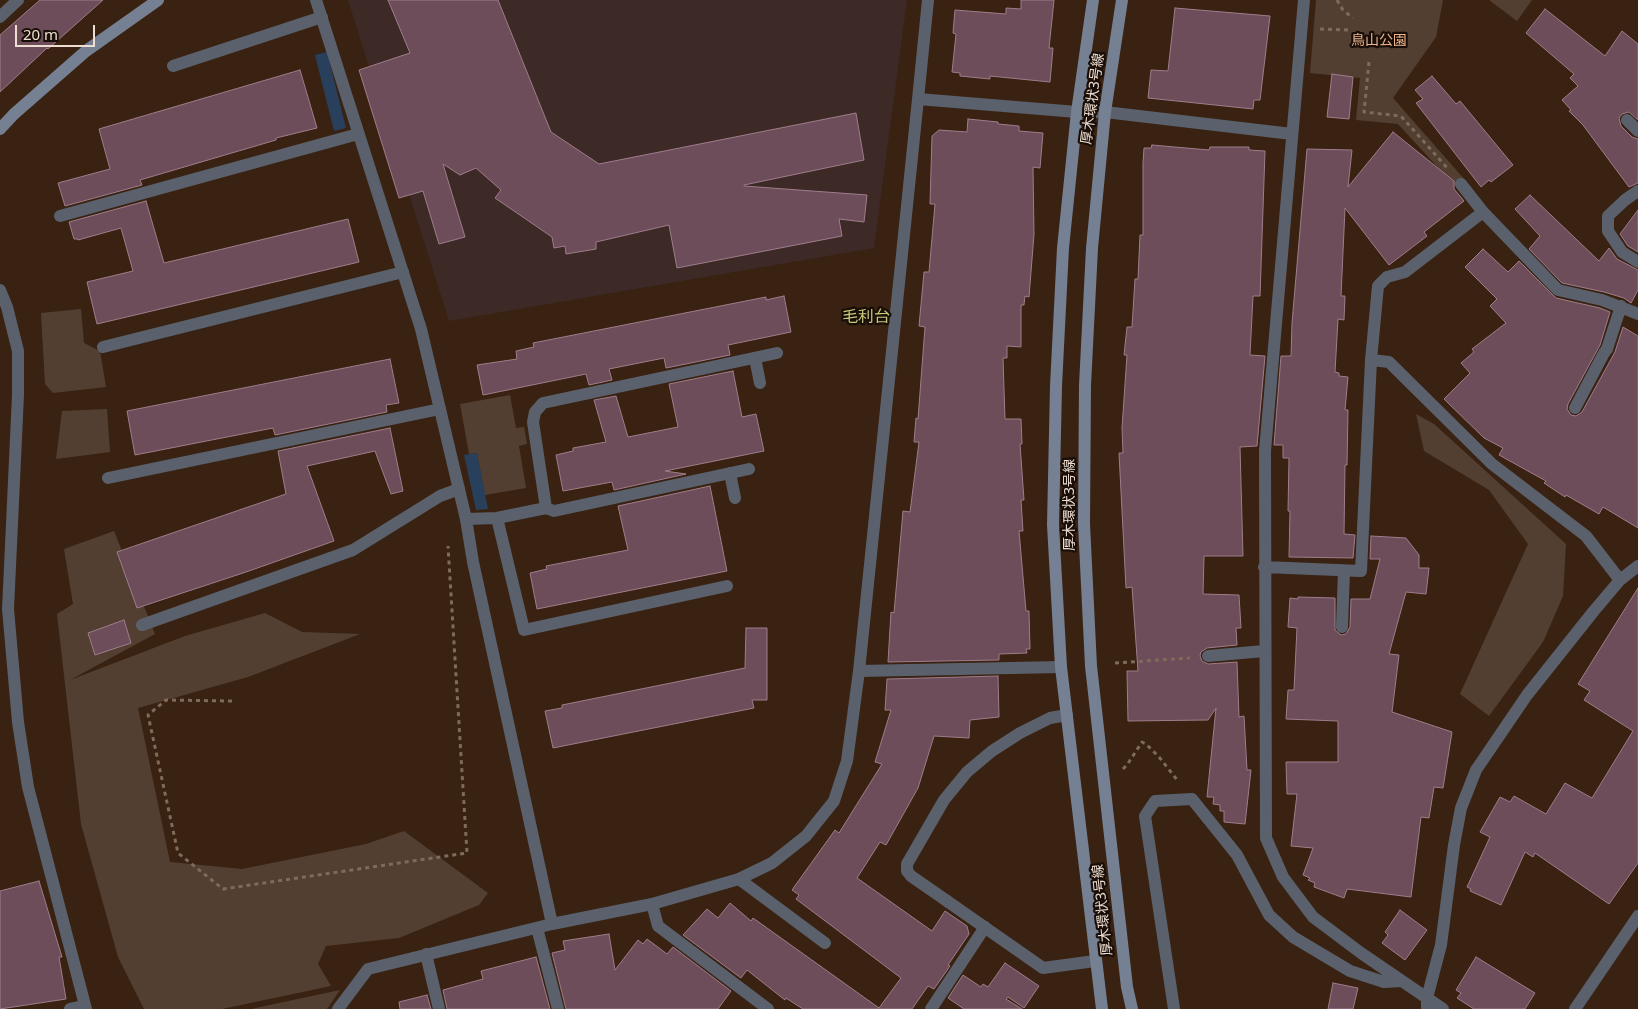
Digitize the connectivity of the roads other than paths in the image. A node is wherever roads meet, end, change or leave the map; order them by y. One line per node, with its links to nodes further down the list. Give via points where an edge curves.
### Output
1 (18, 0): 8 (street)
2 (158, 0): 15 (street, via 86,51)
3 (316, 0): 9 (street)
4 (928, 0): 11 (street)
5 (1093, 0): 12 (street, 厚木環状3号線)
6 (1122, 0): 13 (street, 厚木環状3号線)
7 (1304, 0): 18 (street)
8 (0, 17)
9 (322, 17): 10 (street); 17 (street)
10 (173, 66)
11 (918, 99): 12 (street); 55 (street)
12 (1077, 112): 13 (street); 54 (street, 厚木環状3号線, via 1062,248 1056,386 1053,525)
13 (1105, 112): 18 (street); 76 (street, 厚木環状3号線, via 1092,248 1085,385 1084,524 1091,666)
14 (1628, 120): 16 (street)
15 (0, 129)
16 (1638, 131)
17 (358, 134): 22 (street); 24 (street)
18 (1292, 134): 45 (street, via 1265,451)
19 (1461, 184): 21 (street)
20 (1638, 191): 23 (street, via 1608,216 1608,231 1622,252)
21 (1483, 212): 26 (street, via 1558,290); 31 (street, via 1405,272 1387,277 1378,286)
22 (60, 216)
23 (1638, 262)
24 (403, 272): 28 (street); 34 (street, via 421,329)
25 (0, 290): 43 (street, via 18,351 18,395)
26 (1621, 306): 27 (street); 33 (street, via 1607,349)
27 (1638, 314)
28 (103, 347)
29 (777, 353): 30 (street)
30 (755, 358): 32 (street); 40 (street, via 543,403 534,412 533,422)
31 (1371, 360): 46 (street, via 1361,571); 47 (street, via 1388,362 1492,464 1586,536)
32 (760, 383)
33 (1575, 408)
34 (440, 409): 37 (street); 38 (street)
35 (749, 469): 36 (street)
36 (730, 473): 39 (street); 40 (street, via 554,511)
37 (108, 478)
38 (459, 489): 42 (street); 50 (street, via 440,496 353,550)
39 (735, 498)
40 (546, 508): 41 (street)
41 (497, 518): 42 (street); 48 (street, via 524,630)
42 (466, 520): 60 (street)
43 (5, 563): 49 (street)
44 (1638, 566): 47 (street)
45 (1264, 567): 46 (street); 52 (street)
46 (1344, 571): 51 (street)
47 (1620, 580): 67 (street, via 1527,695 1476,770 1461,808 1438,963)
48 (727, 586)
49 (4, 609): 68 (street, via 28,787)
50 (142, 625)
51 (1342, 627)
52 (1264, 651): 53 (street); 66 (street, via 1266,838 1283,877 1313,917)
53 (1208, 656)
54 (1061, 667): 55 (street); 56 (street, 厚木環状3号線)
55 (859, 671): 57 (street, via 847,761 834,801 806,836 772,863)
56 (1067, 715): 61 (street, via 1050,718 1020,733 967,772 944,800 907,864 911,876); 65 (street, 厚木環状3号線)
57 (739, 879): 58 (street); 63 (street)
58 (652, 904): 60 (street); 73 (street, via 658,926)
59 (1638, 916): 79 (street)
60 (552, 924): 62 (street)
61 (985, 927): 65 (street, via 1043,968); 74 (street)
62 (537, 928): 64 (street); 72 (street)
63 (825, 943)
64 (426, 954): 70 (street, via 368,969); 71 (street)
65 (1096, 962): 75 (street, 厚木環状3号線)
66 (1402, 981): 67 (street); 77 (street, via 1384,982 1350,971 1293,937 1269,915 1237,855 1192,799 1155,801 1145,816)
67 (1427, 1004): 78 (street)
68 (86, 1007): 69 (street)
69 (70, 1009)
70 (338, 1009)
71 (439, 1009)
72 (558, 1009)
73 (768, 1009)
74 (931, 1009)
75 (1102, 1009)
76 (1132, 1009)
77 (1174, 1009)
78 (1443, 1009)
79 (1575, 1009)

